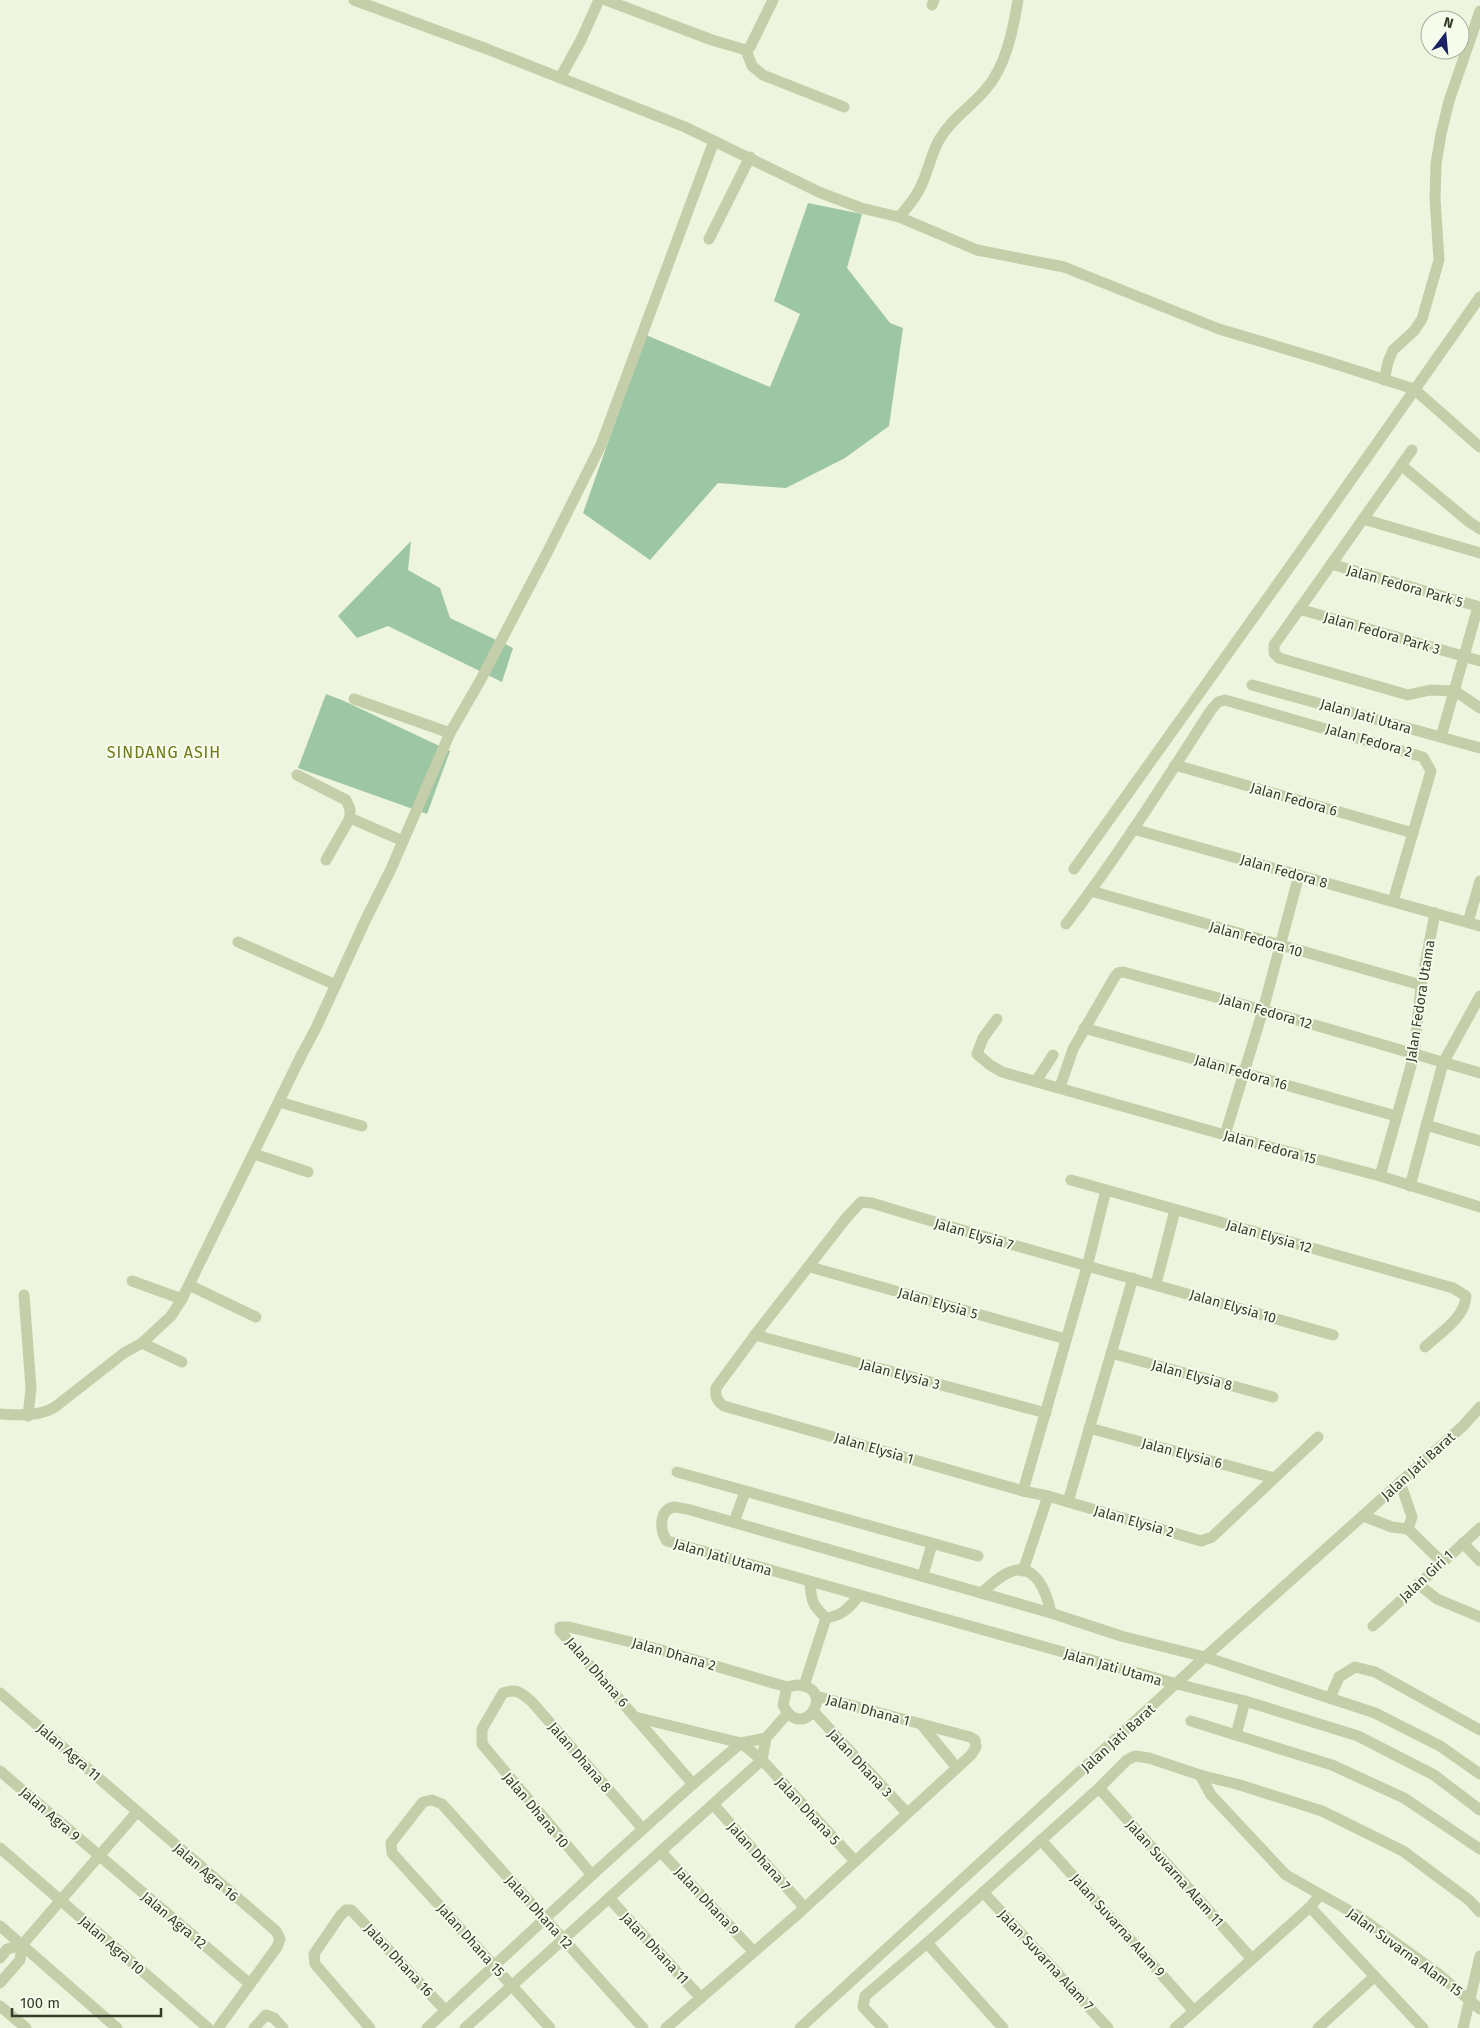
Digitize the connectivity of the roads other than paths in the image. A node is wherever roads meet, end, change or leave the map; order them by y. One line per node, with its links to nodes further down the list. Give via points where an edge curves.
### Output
1 (354, 0): 8 (street)
2 (599, 0): 8 (street)
3 (606, 0): 7 (street)
4 (772, 0): 7 (street)
5 (1018, 0): 12 (street, via 999,71 944,133 920,189)
6 (1480, 11): 15 (street, via 1449,101 1436,164 1439,260 1422,319 1393,350)
7 (746, 50): 9 (street, via 756,71)
8 (560, 78): 10 (street)
9 (844, 107)
10 (714, 140): 11 (street); 32 (street, via 601,445)
11 (750, 157): 12 (street, via 821,193 861,208); 13 (street)
12 (899, 217): 15 (street, via 977,250 1064,267 1210,326)
13 (709, 239)
14 (1480, 297): 16 (street)
15 (1384, 380): 16 (street)
16 (1414, 389): 17 (street); 42 (street)
17 (1480, 447)
18 (1412, 450): 19 (street)
19 (1401, 465): 20 (street); 21 (street)
20 (1362, 519): 22 (street); 23 (street)
21 (1480, 529)
22 (1480, 553)
23 (1331, 564): 24 (street, Jalan Fedora Park 5); 25 (street)
24 (1479, 607): 26 (street)
25 (1299, 609): 26 (street, Jalan Fedora Park 3); 29 (street, via 1274,645 1274,653 1279,658 1408,695 1430,690)
26 (1464, 656): 27 (street, Jalan Fedora Park 3); 29 (street)
27 (1480, 661)
28 (1252, 685): 33 (street, Jalan Jati Utara)
29 (1454, 691): 31 (street); 33 (street)
30 (354, 699): 32 (street)
31 (1480, 708)
32 (450, 733): 40 (street)
33 (1442, 737): 34 (street, Jalan Jati Utara)
34 (1480, 748)
35 (1175, 765): 38 (street); 39 (street, Jalan Fedora 6); 39 (street, Jalan Fedora 2, via 1211,710 1218,702 1226,700 1423,757 1431,771)
36 (297, 775): 37 (street, via 346,800)
37 (350, 818): 40 (street); 41 (street)
38 (1133, 829): 43 (street, Jalan Fedora 8); 45 (street)
39 (1413, 833): 46 (street, Jalan Fedora 2)
40 (403, 841): 53 (street)
41 (326, 860)
42 (1074, 869)
43 (1299, 875): 46 (street, Jalan Fedora 8); 52 (street)
44 (1480, 882): 48 (street)
45 (1092, 891): 49 (street); 52 (street, Jalan Fedora 10)
46 (1393, 901): 47 (street, Jalan Fedora 8)
47 (1435, 913): 48 (street, Jalan Fedora 8); 54 (street, Jalan Fedora Utama)
48 (1468, 922): 50 (street, Jalan Fedora 8)
49 (1066, 924)
50 (1480, 926)
51 (238, 942): 53 (street)
52 (1280, 946): 54 (street, Jalan Fedora 10); 56 (street)
53 (336, 985): 66 (street)
54 (1421, 985): 60 (street, Jalan Fedora Utama)
55 (1479, 999): 61 (street)
56 (1263, 1010): 58 (street, Jalan Fedora 12, via 1123,972 1118,973); 60 (street, Jalan Fedora 12); 62 (street)
57 (996, 1019): 64 (street, Jalan Fedora 15, via 977,1054 1002,1072)
58 (1084, 1028): 62 (street, Jalan Fedora 16); 65 (street, via 1067,1062)
59 (1053, 1055): 64 (street)
60 (1414, 1055): 61 (street, Jalan Fedora 12); 67 (street, Jalan Fedora Utama)
61 (1443, 1063): 63 (street, Jalan Fedora 12); 68 (street)
62 (1243, 1072): 67 (street, Jalan Fedora 16); 70 (street)
63 (1480, 1074)
64 (1036, 1080): 65 (street, Jalan Fedora 15)
65 (1060, 1087): 70 (street, Jalan Fedora 15)
66 (279, 1102): 69 (street); 72 (street)
67 (1396, 1116): 74 (street, Jalan Fedora Utama)
68 (1426, 1125): 71 (street); 76 (street)
69 (362, 1126)
70 (1225, 1135): 74 (street, Jalan Fedora 15)
71 (1480, 1141)
72 (254, 1154): 73 (street); 85 (street)
73 (308, 1172)
74 (1380, 1176): 76 (street, Jalan Fedora 15)
75 (1071, 1180): 77 (street, Jalan Elysia 12)
76 (1410, 1186): 78 (street, Jalan Fedora 15)
77 (1106, 1190): 79 (street, Jalan Elysia 12); 81 (street)
78 (1480, 1207)
79 (1175, 1210): 84 (street); 93 (street, Jalan Elysia 12, via 1453,1288 1466,1296 1466,1305 1460,1315)
80 (810, 1267): 81 (street, Jalan Elysia 7, via 861,1202); 89 (street); 91 (street, Jalan Elysia 5)
81 (1087, 1267): 82 (street, Jalan Elysia 7); 91 (street)
82 (1133, 1278): 84 (street, Jalan Elysia 10); 94 (street)
83 (132, 1281): 87 (street)
84 (1156, 1284): 90 (street, Jalan Elysia 10)
85 (189, 1285): 87 (street); 88 (street)
86 (24, 1295): 100 (street, via 31,1388)
87 (182, 1299): 92 (street, via 171,1316)
88 (256, 1317)
89 (755, 1335): 98 (street, Jalan Elysia 3); 106 (street, Jalan Elysia 1, via 716,1388 715,1395 724,1406)
90 (1333, 1335)
91 (1066, 1339): 98 (street)
92 (142, 1344): 95 (street); 100 (street, via 124,1353 55,1407)
93 (1425, 1347)
94 (1111, 1353): 96 (street, Jalan Elysia 8); 101 (street)
95 (182, 1362)
96 (1273, 1397)
97 (1480, 1407): 105 (street, Jalan Jati Barat)
98 (1046, 1413): 106 (street)
99 (0, 1414): 100 (street)
100 (28, 1416)
101 (1089, 1428): 104 (street, Jalan Elysia 6); 109 (street)
102 (1318, 1437): 104 (street)
103 (676, 1472): 107 (street)
104 (1274, 1478): 109 (street, Jalan Elysia 2, via 1212,1537 1201,1541)
105 (1400, 1482): 110 (street, Jalan Jati Barat); 113 (street, via 1412,1516)
106 (1023, 1491): 108 (street, Jalan Elysia 1)
107 (745, 1492): 111 (street); 115 (street)
108 (1048, 1496): 109 (street, Jalan Elysia 2); 119 (street)
109 (1068, 1502)
110 (1363, 1516): 113 (street, via 1392,1527); 130 (street, Jalan Jati Barat)
111 (734, 1522): 120 (street, Jalan Jati Utama); 121 (street, Jalan Jati Utama, via 674,1507 661,1521 662,1534 667,1541)
112 (1480, 1528): 114 (street, Jalan Giri 1)
113 (1408, 1529): 118 (street)
114 (1463, 1543): 117 (street); 118 (street, Jalan Giri 1)
115 (932, 1544): 116 (street); 120 (street)
116 (978, 1556)
117 (1480, 1560)
118 (1442, 1562): 122 (street, Jalan Giri 1)
119 (1023, 1571): 123 (street, via 1002,1576); 125 (street, via 1041,1583)
120 (923, 1576): 123 (street, Jalan Jati Utama)
121 (810, 1582): 124 (street, Jalan Jati Utama); 127 (street, via 811,1599)
122 (1418, 1584): 126 (street, via 1437,1599); 128 (street, Jalan Giri 1)
123 (982, 1593): 125 (street, Jalan Jati Utama)
124 (859, 1596): 127 (street, via 846,1610); 131 (street, Jalan Jati Utama)
125 (1051, 1613): 130 (street, Jalan Jati Utama, via 1121,1636)
126 (1480, 1617)
127 (826, 1618): 132 (street)
128 (1373, 1626)
129 (560, 1628): 133 (street, Jalan Dhana 2, via 570,1627 612,1637); 140 (street, Jalan Dhana 6)
130 (1205, 1656): 131 (street, Jalan Jati Barat); 136 (street, Jalan Jati Utama)
131 (1177, 1684): 137 (street, Jalan Jati Utama); 207 (street, Jalan Jati Barat)
132 (804, 1686): 133 (street); 135 (street)
133 (787, 1687): 139 (street, via 783,1705)
134 (0, 1693): 157 (street, Jalan Agra 11)
135 (816, 1696): 138 (street); 142 (street, Jalan Dhana 1)
136 (1330, 1698): 143 (street, via 1340,1677 1355,1667 1375,1672); 151 (street, Jalan Jati Utama, via 1375,1713 1440,1746)
137 (1245, 1700): 144 (street); 156 (street, Jalan Jati Utama, via 1358,1736 1434,1775)
138 (814, 1712): 139 (street, via 806,1718 796,1719); 158 (street, Jalan Dhana 3)
139 (787, 1714): 145 (street)
140 (635, 1717): 146 (street, Jalan Dhana 6); 153 (street, Jalan Dhana 6)
141 (1190, 1721): 144 (street)
142 (921, 1724): 149 (street, Jalan Dhana 1); 149 (street, Jalan Dhana 1, via 976,1740 972,1755)
143 (1480, 1730)
144 (1236, 1735): 162 (street, via 1332,1765 1404,1798)
145 (766, 1738): 146 (street); 148 (street)
146 (741, 1743): 148 (street, Jalan Dhana 5); 153 (street)
147 (482, 1744): 159 (street, Jalan Dhana 8, via 482,1730 503,1693 512,1690 520,1693 532,1702); 167 (street, Jalan Dhana 10)
148 (762, 1760): 155 (street); 166 (street, Jalan Dhana 5)
149 (957, 1768): 158 (street)
150 (0, 1771): 165 (street, Jalan Agra 9)
151 (1480, 1774)
152 (1200, 1776): 154 (street, via 1135,1756); 169 (street, Jalan Suvarna Alam 15, via 1211,1795 1286,1875); 174 (street, via 1240,1785 1331,1815 1402,1851 1469,1900)
153 (693, 1784): 159 (street)
154 (1099, 1788): 160 (street); 183 (street, Jalan Suvarna Alam 11)
155 (713, 1804): 163 (street); 172 (street, Jalan Dhana 7)
156 (1480, 1810)
157 (137, 1812): 165 (street); 187 (street, Jalan Agra 16, via 276,1932 280,1939 277,1947)
158 (907, 1813): 166 (street)
159 (643, 1829): 167 (street)
160 (1041, 1840): 168 (street); 193 (street, Jalan Suvarna Alam 9)
161 (0, 1848): 171 (street, Jalan Agra 10)
162 (1480, 1849)
163 (661, 1852): 170 (street); 180 (street, Jalan Dhana 9)
164 (392, 1853): 175 (street, Jalan Dhana 12, via 391,1843 423,1802 432,1800 442,1804); 184 (street, Jalan Dhana 15)
165 (99, 1856): 171 (street); 187 (street, Jalan Agra 12)
166 (855, 1861): 172 (street)
167 (592, 1875): 175 (street)
168 (983, 1892): 178 (street); 210 (street, Jalan Suvarna Alam 7)
169 (1320, 1895): 173 (street); 190 (street, Jalan Suvarna Alam 15, via 1357,1914)
170 (609, 1898): 177 (street); 189 (street, Jalan Dhana 11)
171 (60, 1900): 179 (street); 197 (street, Jalan Agra 10)
172 (804, 1907): 180 (street)
173 (1310, 1907): 183 (street); 185 (street, Jalan Suvarna Alam 15)
174 (1480, 1912)
175 (545, 1918): 177 (street, Jalan Dhana 12); 184 (street)
176 (0, 1926): 179 (street)
177 (564, 1939): 188 (street); 205 (street, Jalan Dhana 12)
178 (927, 1943): 208 (street, via 865,1996 863,2007); 209 (street)
179 (22, 1945): 182 (street, via 7,1949); 186 (street, via 20,1960); 196 (street)
180 (754, 1951): 189 (street)
181 (1480, 1956): 190 (street)
182 (0, 1958)
183 (1251, 1958): 193 (street)
184 (493, 1965): 188 (street, Jalan Dhana 15); 194 (street)
185 (1374, 1977): 212 (street); 213 (street, Jalan Suvarna Alam 15)
186 (0, 1983)
187 (250, 1984): 198 (street)
188 (512, 1986): 203 (street); 204 (street, Jalan Dhana 15)
189 (701, 1998): 206 (street)
190 (1469, 1999): 192 (street, Jalan Suvarna Alam 15); 214 (street)
191 (0, 2006): 195 (street)
192 (1480, 2009)
193 (1194, 2010): 211 (street)
194 (446, 2011): 201 (street, Jalan Dhana 16, via 351,1910 346,1910 314,1954 316,1964); 202 (street)
195 (26, 2028)
196 (117, 2028)
197 (208, 2028)
198 (218, 2028)
199 (254, 2028): 200 (street, via 266,2015)
200 (283, 2028)
201 (370, 2028)
202 (427, 2028)
203 (465, 2028)
204 (550, 2028)
205 (644, 2028)
206 (666, 2028)
207 (800, 2028)
208 (883, 2028)
209 (1003, 2028)
210 (1108, 2028)
211 (1175, 2028)
212 (1319, 2028)
213 (1423, 2028)
214 (1463, 2028)

